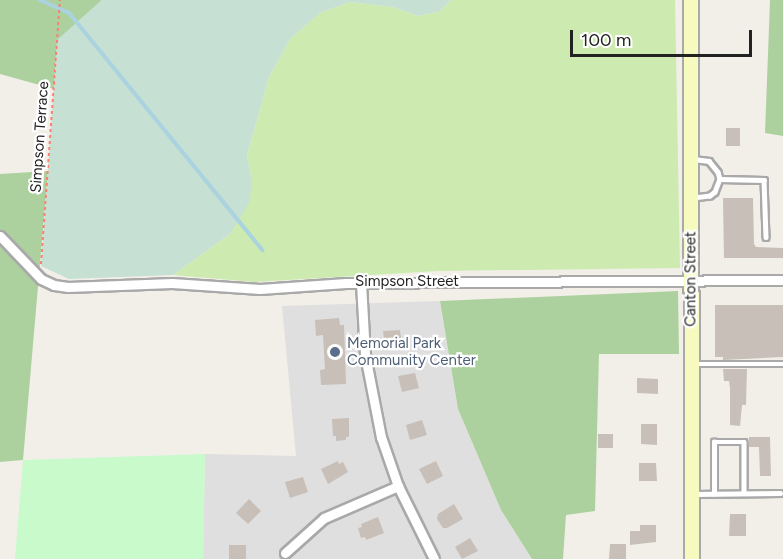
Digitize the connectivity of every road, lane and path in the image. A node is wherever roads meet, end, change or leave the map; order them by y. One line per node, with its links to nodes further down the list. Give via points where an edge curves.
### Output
1 (60, 0): 8 (path, Simpson Terrace, via 40,266)
2 (691, 0): 3 (main road, Canton Street)
3 (691, 159): 4 (lane, via 710,162); 5 (main road, Canton Street)
4 (720, 179): 5 (lane, via 710,196); 7 (lane, via 764,180)
5 (691, 198): 9 (main road, Canton Street)
6 (0, 236): 8 (street)
7 (766, 237)
8 (35, 274): 11 (street, Simpson Street, via 47,283 68,287 172,283 260,289)
9 (691, 279): 10 (street, Simpson Street); 11 (street, Simpson Street); 13 (main road, Canton Street)
10 (783, 280)
11 (361, 284): 14 (street, via 371,393)
12 (783, 363): 13 (lane)
13 (692, 364): 16 (main road, Canton Street)
14 (398, 486): 19 (street, via 324,518); 20 (street)
15 (780, 493): 18 (lane)
16 (692, 494): 17 (lane); 21 (main road, Canton Street)
17 (714, 494): 18 (lane); 18 (lane, via 714,442 744,442)
18 (744, 494)
19 (285, 553)
20 (434, 559)
21 (692, 559)

